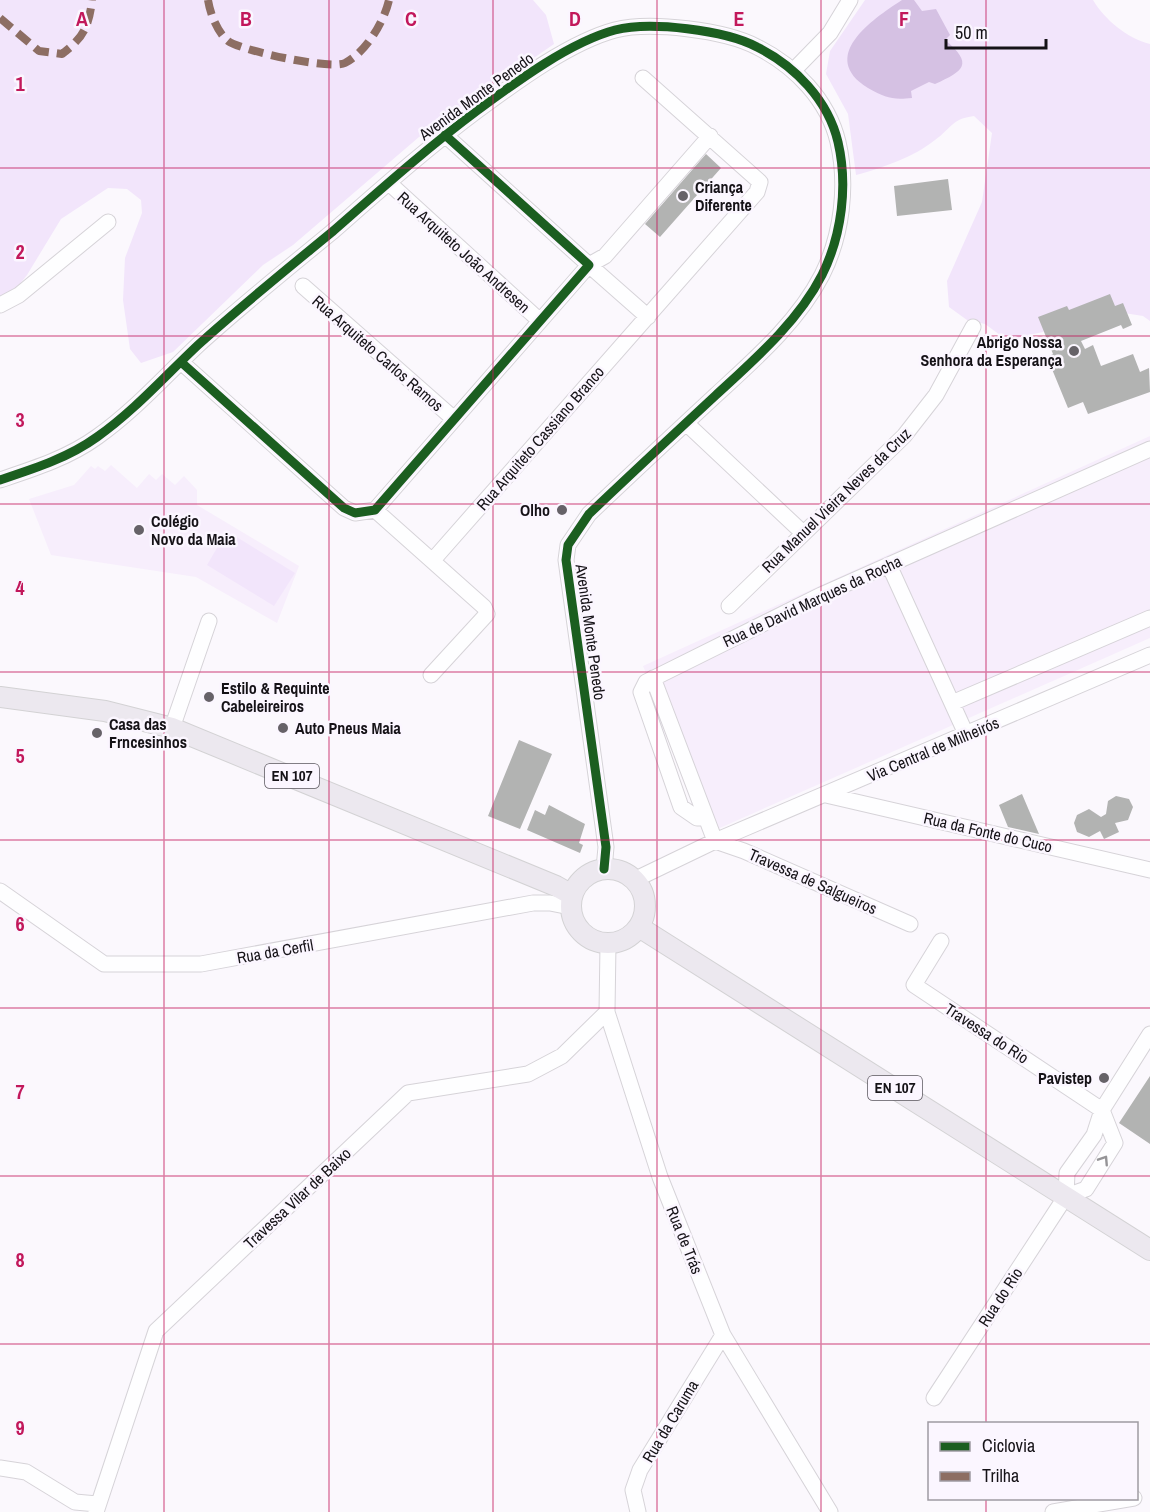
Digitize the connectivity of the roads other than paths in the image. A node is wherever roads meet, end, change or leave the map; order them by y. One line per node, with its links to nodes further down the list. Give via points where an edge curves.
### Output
1 (850, 0): 2 (street, via 830,33)
2 (794, 70): 4 (street, Avenida Monte Penedo, via 776,56 728,37 674,27 616,29 525,75); 16 (street, Avenida Monte Penedo, via 825,110 841,155 844,184 832,247 821,277 797,311 763,351)
3 (643, 78): 5 (street)
4 (445, 135): 6 (street, Avenida Monte Penedo); 8 (street)
5 (710, 136): 8 (street, via 605,256); 11 (street, Rua Arquiteto Cassiano Branco, via 760,182 757,192)
6 (389, 183): 12 (street, Rua Arquiteto João Andresen); 14 (street, Avenida Monte Penedo)
7 (108, 222): 10 (street, via 20,295)
8 (589, 265): 11 (street); 12 (street)
9 (303, 286): 15 (street, Rua Arquiteto Carlos Ramos)
10 (0, 305)
11 (648, 317): 21 (street, Rua Arquiteto Cassiano Branco)
12 (540, 321): 15 (street)
13 (973, 327): 20 (street, Rua Manuel Vieira Neves da Cruz, via 936,395 904,436)
14 (181, 362): 18 (street, Avenida Monte Penedo, via 96,438 41,466); 19 (street, via 344,508 355,513)
15 (454, 419): 19 (street)
16 (686, 423): 20 (street); 34 (street, Avenida Monte Penedo, via 589,514 568,545 566,560 606,847)
17 (1150, 449): 22 (street, Rua de David Marques da Rocha)
18 (0, 480)
19 (375, 510): 21 (street)
20 (803, 533): 23 (street, Rua Manuel Vieira Neves da Cruz)
21 (433, 560): 27 (street, via 487,614)
22 (889, 565): 29 (street); 33 (street, Rua de David Marques da Rocha, via 821,595 643,686 641,692 681,807 696,818 706,818)
23 (729, 606)
24 (1150, 618): 29 (street)
25 (209, 621): 30 (street)
26 (1150, 655): 31 (street, Via Central de Milheirós)
27 (431, 675)
28 (0, 697): 30 (main road, EN 107, via 105,711)
29 (952, 703): 31 (street)
30 (172, 728): 38 (main road, EN 107, via 538,878)
31 (966, 734): 32 (street, Via Central de Milheirós)
32 (826, 795): 33 (street, Via Central de Milheirós); 35 (street, Rua da Fonte do Cuco)
33 (715, 841): 36 (street, Via Central de Milheirós); 39 (street, Travessa de Salgueiros)
34 (604, 869): 36 (main road, via 620,871); 38 (main road, via 581,880)
35 (1150, 870)
36 (634, 880): 40 (main road, via 644,897 644,918)
37 (0, 891): 38 (street, Rua da Cerfil, via 104,964 201,964 533,903)
38 (571, 901): 42 (main road, via 574,923 585,936)
39 (910, 924)
40 (639, 927): 42 (main road, via 626,939); 46 (main road, EN 107)
41 (941, 940): 45 (street, Travessa do Rio, via 914,985)
42 (608, 944): 43 (street, Rua de Trás)
43 (607, 1012): 48 (street, Rua de Trás, via 660,1177); 52 (street, Travessa Vilar de Baixo, via 562,1056 528,1074 408,1093 156,1331)
44 (1150, 1034): 45 (street, Rua do Rio)
45 (1102, 1110): 46 (street, Rua do Rio, via 1094,1135 1067,1173); 46 (street, Rua do Rio, one-way to 45, via 1086,1189 1115,1143)
46 (1066, 1196): 47 (main road, EN 107); 49 (street, Rua do Rio)
47 (1150, 1250)
48 (723, 1335): 53 (street, Rua da Caruma, via 640,1470 633,1490); 54 (street, Rua de Trás)
49 (934, 1398)
50 (0, 1468): 52 (street, via 26,1472 75,1502)
51 (1124, 1500): 55 (street)
52 (96, 1508)
53 (638, 1512)
54 (830, 1512)
55 (1053, 1512)

